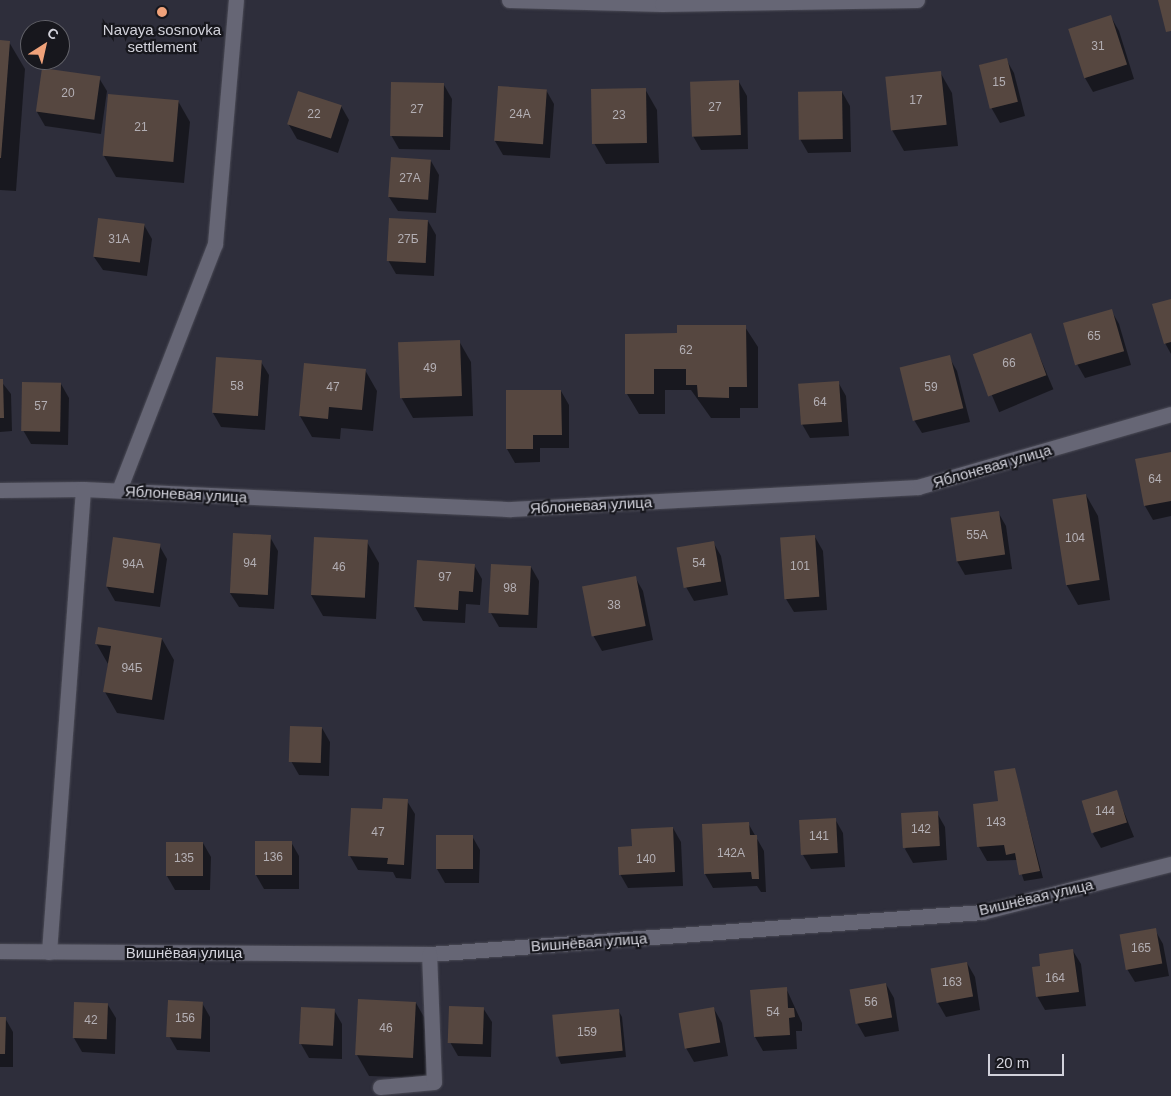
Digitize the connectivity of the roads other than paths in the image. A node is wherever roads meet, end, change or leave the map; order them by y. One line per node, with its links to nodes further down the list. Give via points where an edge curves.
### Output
1 (236, 0): 8 (street, via 215,244)
2 (509, 0): 4 (street)
3 (917, 0): 4 (street)
4 (663, 2)
5 (1171, 414): 8 (street, Яблоневая улица, via 918,487 511,509)
6 (83, 488): 7 (street, Яблоневая улица); 8 (street, Яблоневая улица); 11 (street)
7 (0, 490)
8 (120, 490)
9 (1171, 864): 12 (street, Вишнёвая улица, via 982,912)
10 (0, 951): 11 (street, Вишнёвая улица)
11 (50, 952): 12 (street, Вишнёвая улица)
12 (429, 954): 13 (street, via 434,1082)
13 (380, 1087)

